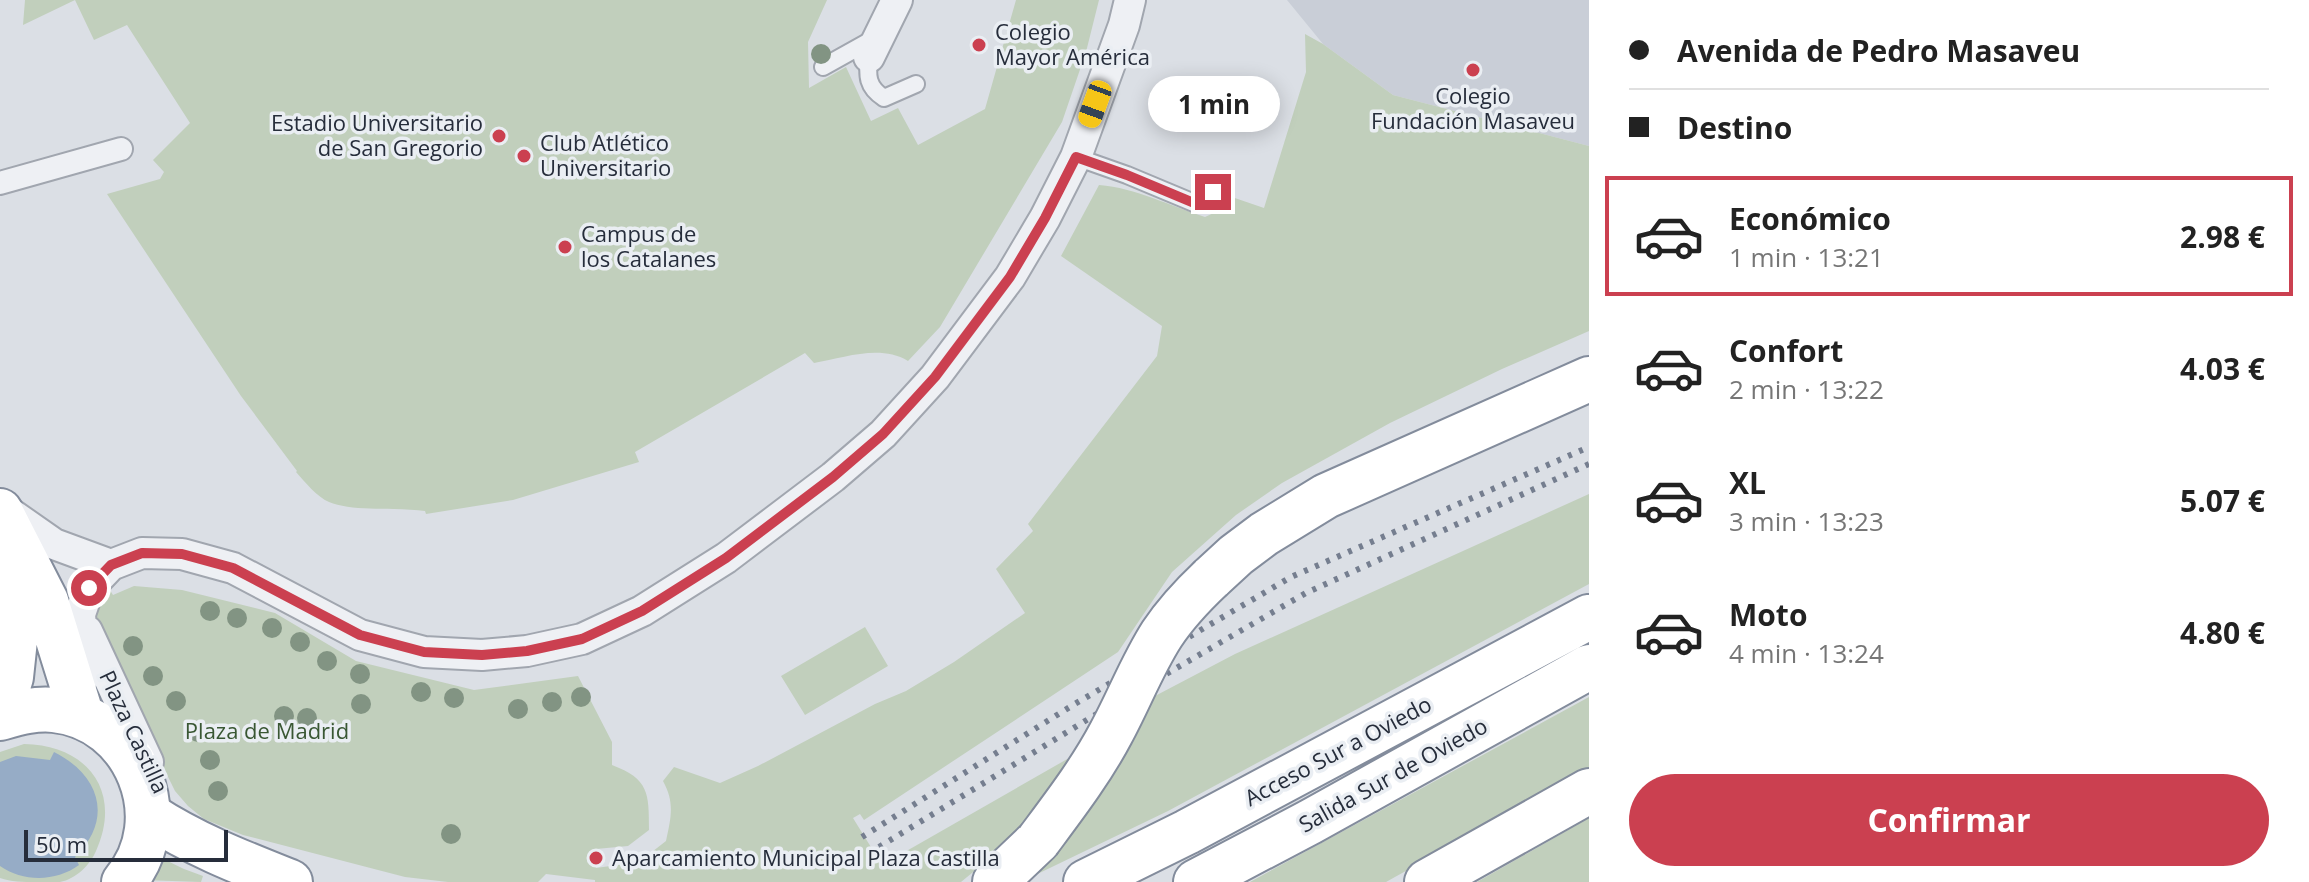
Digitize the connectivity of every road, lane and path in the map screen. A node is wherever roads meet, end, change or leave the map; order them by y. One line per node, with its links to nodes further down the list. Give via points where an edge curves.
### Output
1 (897, 0): 3 (street)
2 (1130, 0): 7 (street)
3 (874, 46): 4 (lane); 5 (lane, via 867,79 874,92 884,98)
4 (823, 67)
5 (916, 84)
6 (121, 149): 8 (street)
7 (1076, 157): 9 (lane, via 1194,203 1206,204); 12 (street, via 1010,277 935,377 883,434 726,558 642,611 582,639 482,655 424,652 360,635 233,568 182,554 142,553)
8 (0, 183)
9 (1213, 192)
10 (1589, 379): 24 (highway, bridge, via 1326,496 1236,555 1163,632 1091,767 1038,841)
11 (0, 508): 12 (street, via 54,544); 18 (highway, via 46,601)
12 (111, 565): 14 (street, via 89,588)
13 (0, 577): 17 (highway, via 17,621)
14 (80, 614): 18 (street); 21 (street, Plaza Castilla, via 169,808)
15 (1589, 617): 25 (highway, Acceso Sur a Oviedo)
16 (1589, 667): 26 (highway, Salida Sur de Oviedo)
17 (3, 687): 18 (highway, via 26,710)
18 (81, 713): 20 (highway, via 130,756 144,784)
19 (1589, 791): 27 (highway)
20 (149, 815): 21 (highway); 22 (highway, via 144,845)
21 (199, 843): 23 (highway)
22 (124, 882)
23 (290, 882)
24 (995, 882)
25 (1086, 882)
26 (1196, 882)
27 (1427, 882)

